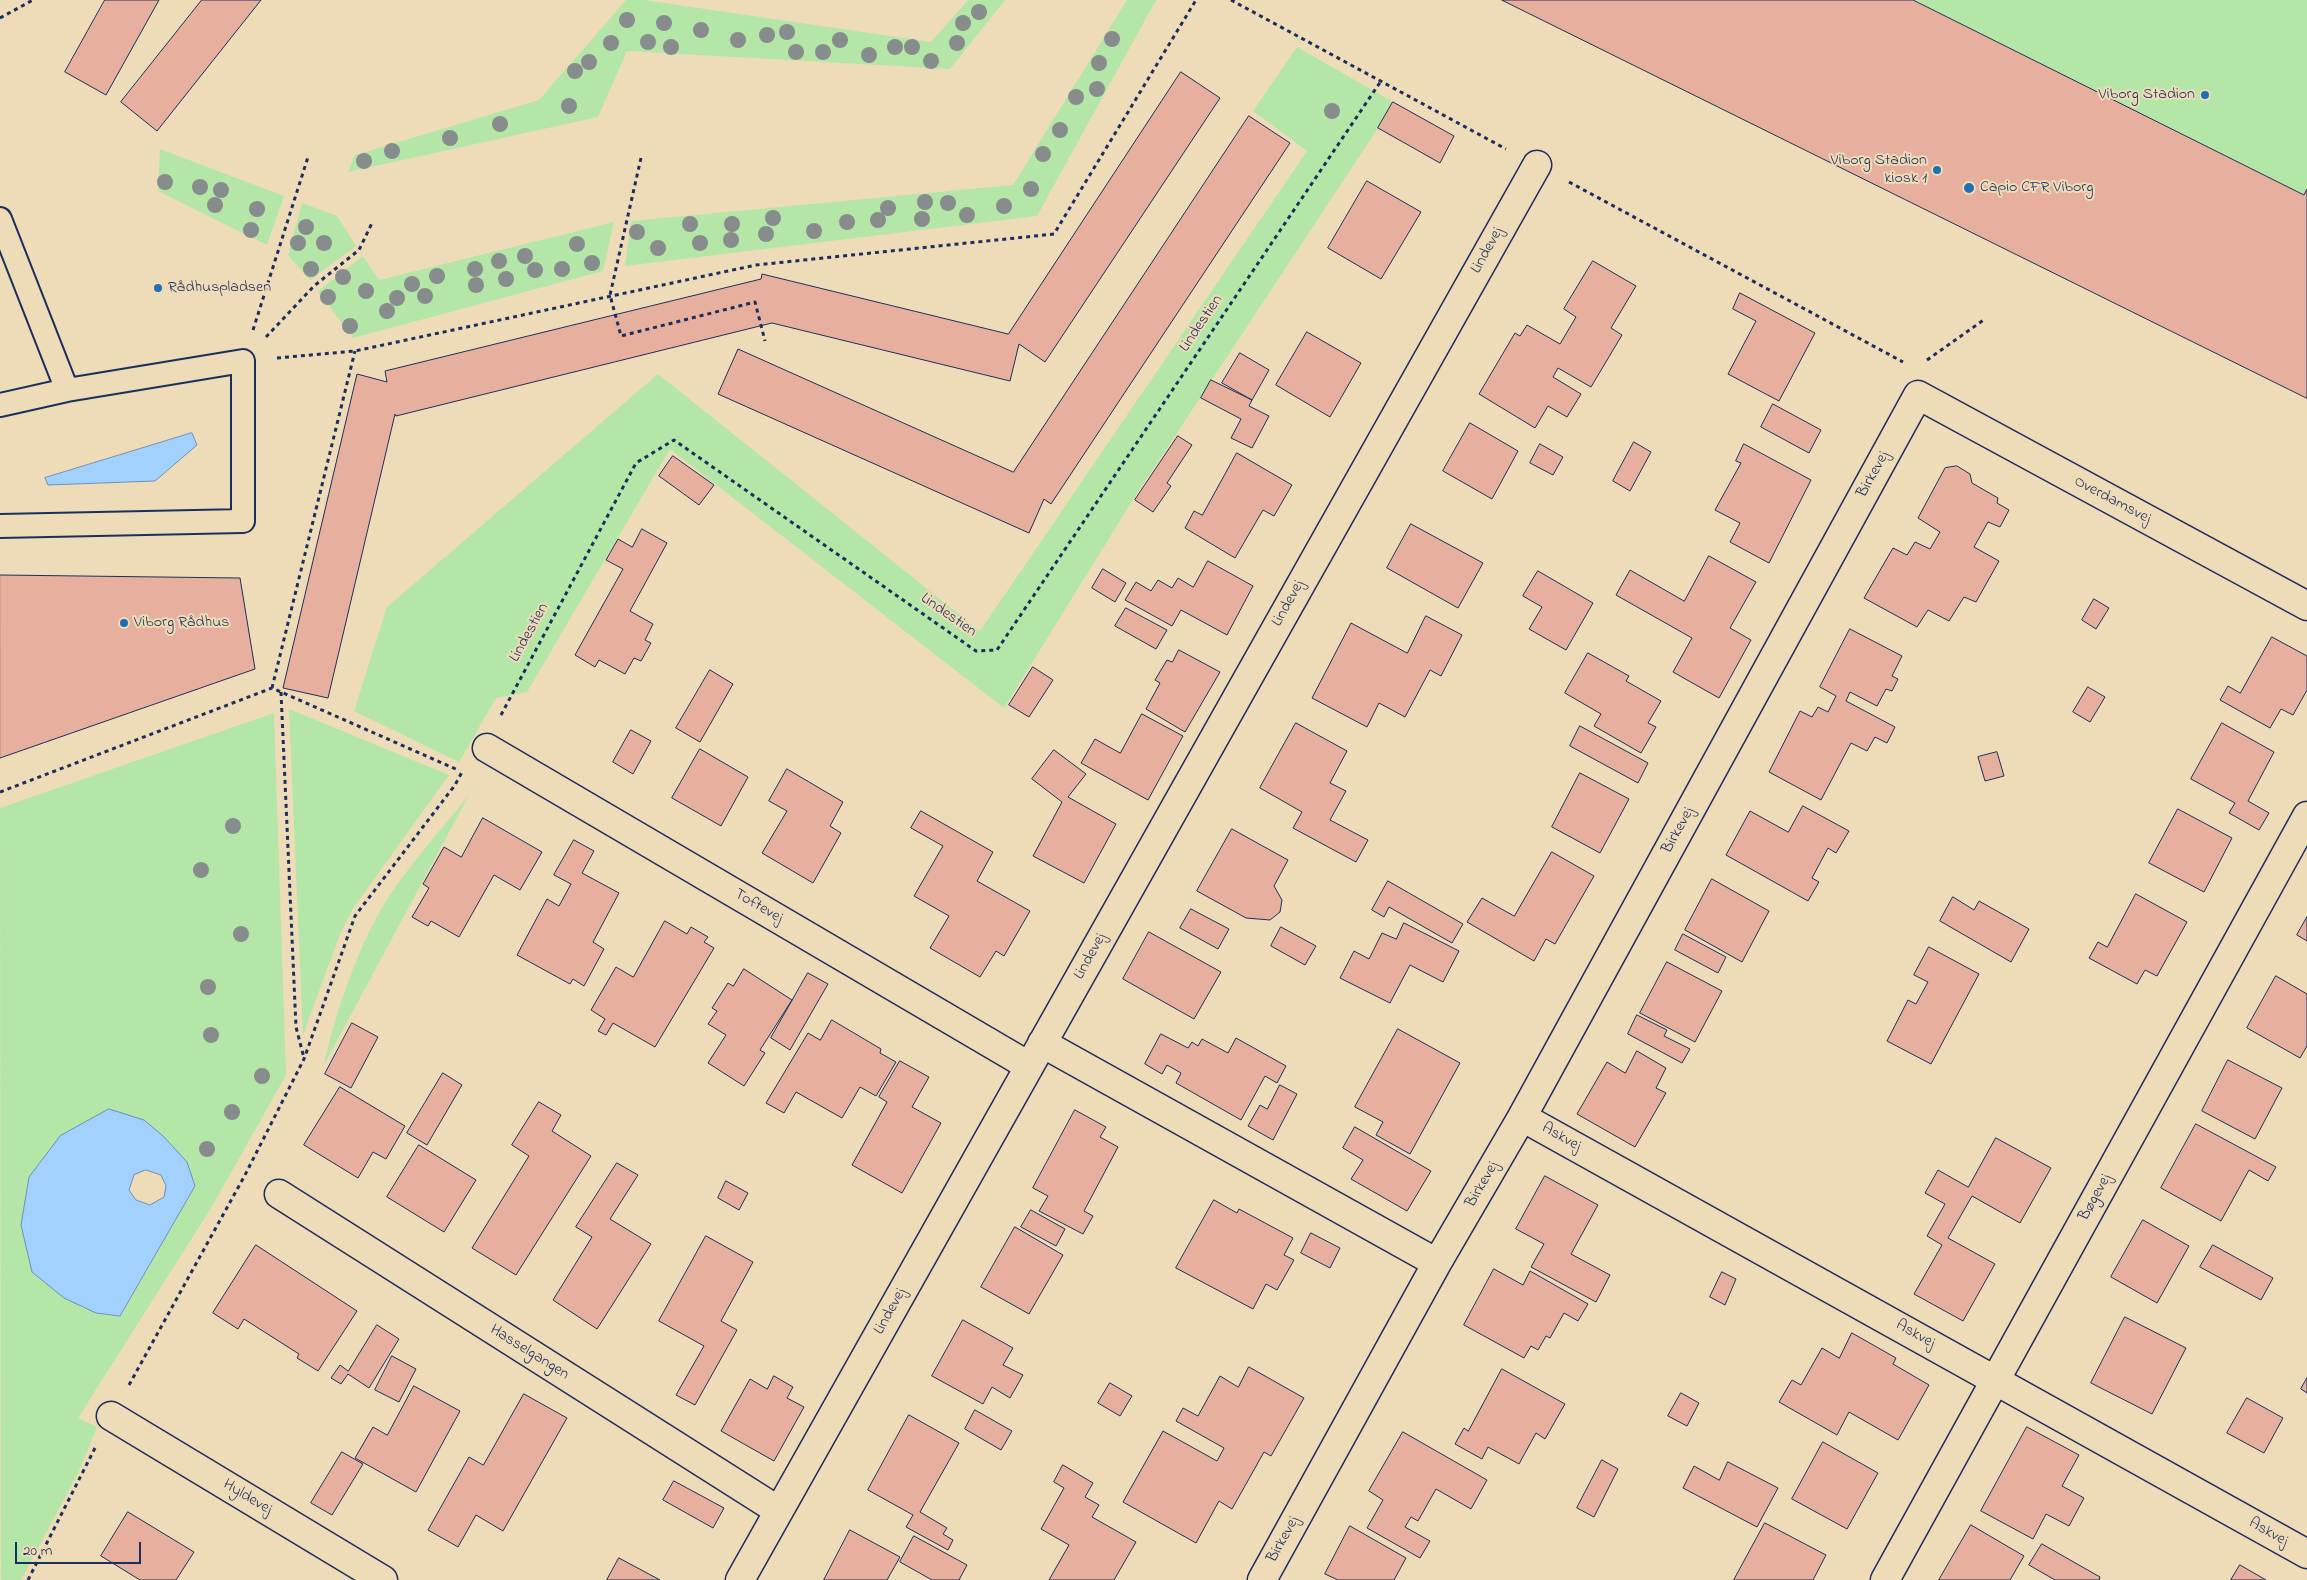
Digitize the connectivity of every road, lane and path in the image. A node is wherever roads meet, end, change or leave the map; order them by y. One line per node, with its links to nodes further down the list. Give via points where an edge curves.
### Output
1 (33, 0): 4 (path)
2 (1196, 0): 11 (path, via 1054,234 756,265)
3 (1231, 0): 5 (path)
4 (0, 18)
5 (1380, 81): 8 (path); 24 (path, Lindestien, via 997,650 976,651 674,440 636,463 506,704)
6 (308, 157): 15 (path)
7 (641, 158): 11 (path)
8 (1537, 165): 16 (path); 28 (street, Lindevej)
9 (0, 219): 17 (lane)
10 (372, 223): 15 (path, via 359,250 314,286)
11 (610, 295): 13 (path, via 621,336 755,302); 14 (path)
12 (1985, 319): 16 (path)
13 (765, 341)
14 (355, 351): 15 (path); 22 (path)
15 (243, 362): 17 (lane); 20 (lane, via 243,521)
16 (1914, 369): 18 (path)
17 (67, 390): 19 (lane)
18 (1918, 395): 21 (street, Overdamsvej); 30 (street, Birkevej)
19 (0, 405)
20 (0, 526)
21 (2307, 606)
22 (272, 688): 23 (path); 26 (path)
23 (281, 692): 25 (path); 29 (path, via 296,1027)
24 (487, 748): 25 (path); 28 (street, Toftevej)
25 (462, 772): 29 (path, via 355,916)
26 (0, 792)
27 (2307, 816): 33 (street, Bøgevej)
28 (1036, 1054): 32 (street, via 1248,1160); 35 (street, Lindevej)
29 (304, 1059): 34 (path, via 245,1176)
30 (1522, 1117): 32 (street, Birkevej); 33 (street, Askvej)
31 (280, 1194): 35 (street, Hasselgangen)
32 (1437, 1263): 40 (street, Birkevej)
33 (1995, 1380): 36 (street, Askvej); 41 (street, Bøgevej)
34 (111, 1416): 37 (path); 38 (street, Hyldevej)
35 (779, 1511): 39 (street, Lindevej)
36 (2307, 1554)
37 (28, 1580)
38 (382, 1580)
39 (740, 1580)
40 (1262, 1580)
41 (1885, 1580)

